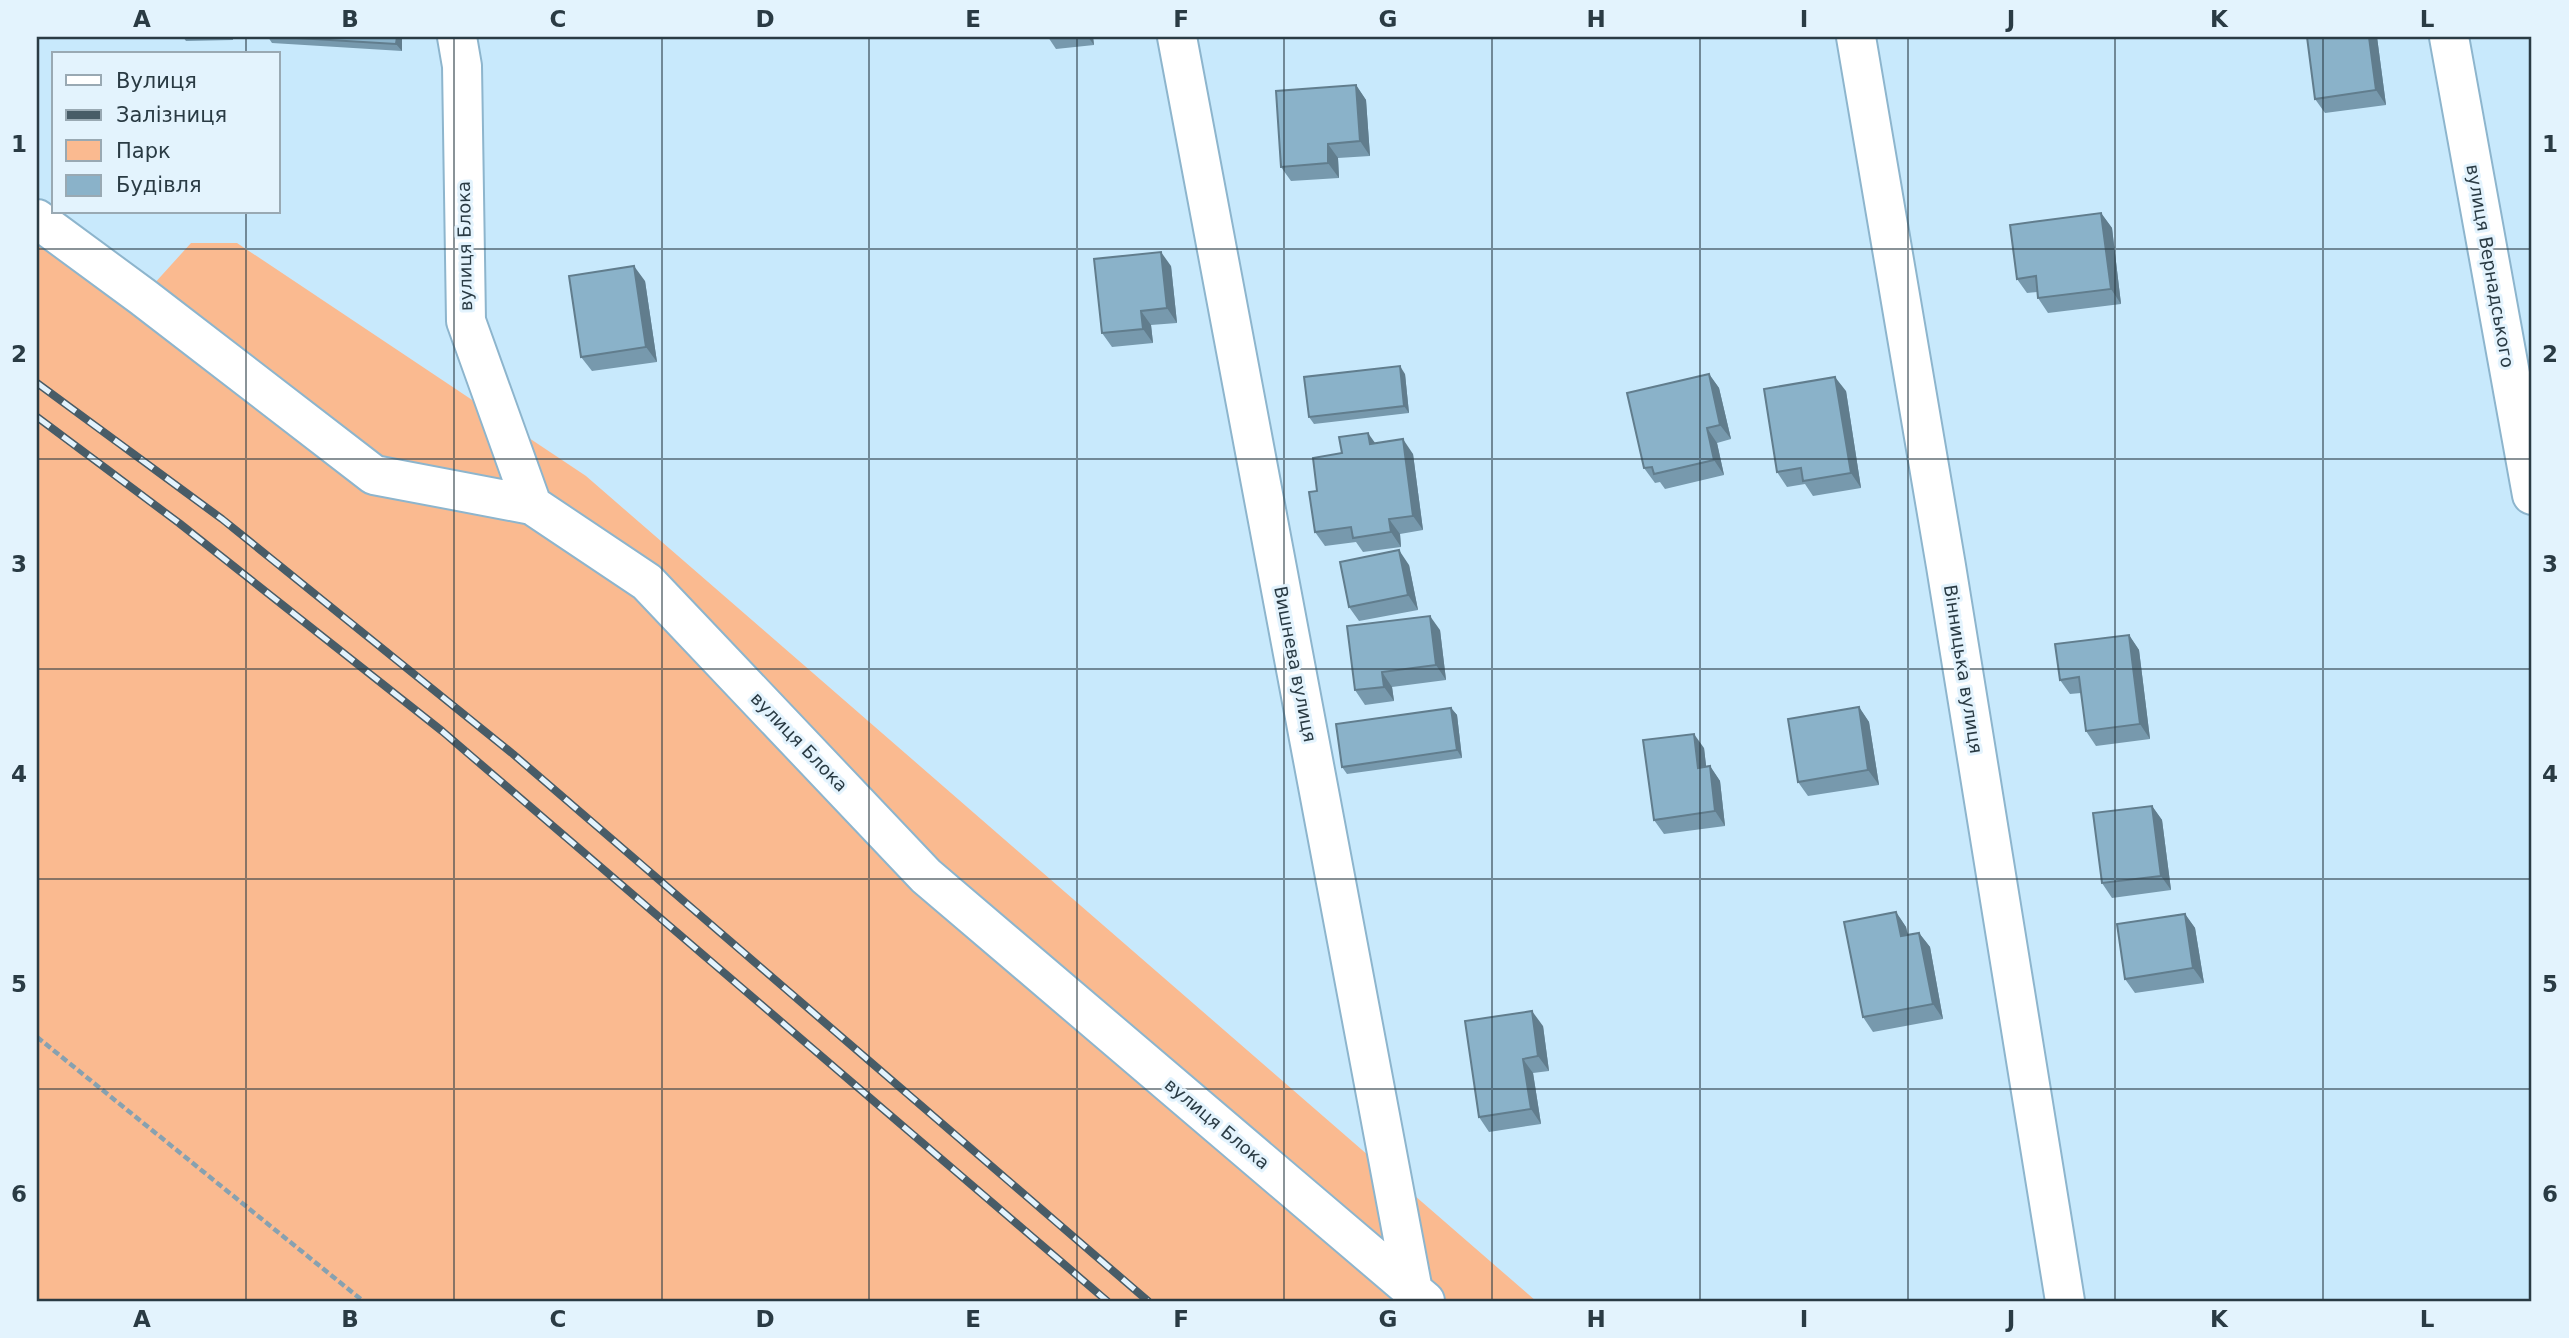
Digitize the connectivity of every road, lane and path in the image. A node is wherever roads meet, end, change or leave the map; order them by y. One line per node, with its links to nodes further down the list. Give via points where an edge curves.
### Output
1 (457, 37): 7 (street, вулиця Блока, via 462,66 467,321)
2 (1177, 37): 9 (street, Вишнева вулиця)
3 (1856, 37): 11 (street, Вінницька вулиця)
4 (2449, 37): 6 (street, вулиця Вернадського)
5 (37, 219): 7 (street, via 374,475)
6 (2532, 495)
7 (532, 505): 9 (street, вулиця Блока, via 647,582 926,876)
8 (37, 1037): 10 (path)
9 (1419, 1296)
10 (363, 1301)
11 (2065, 1301)

